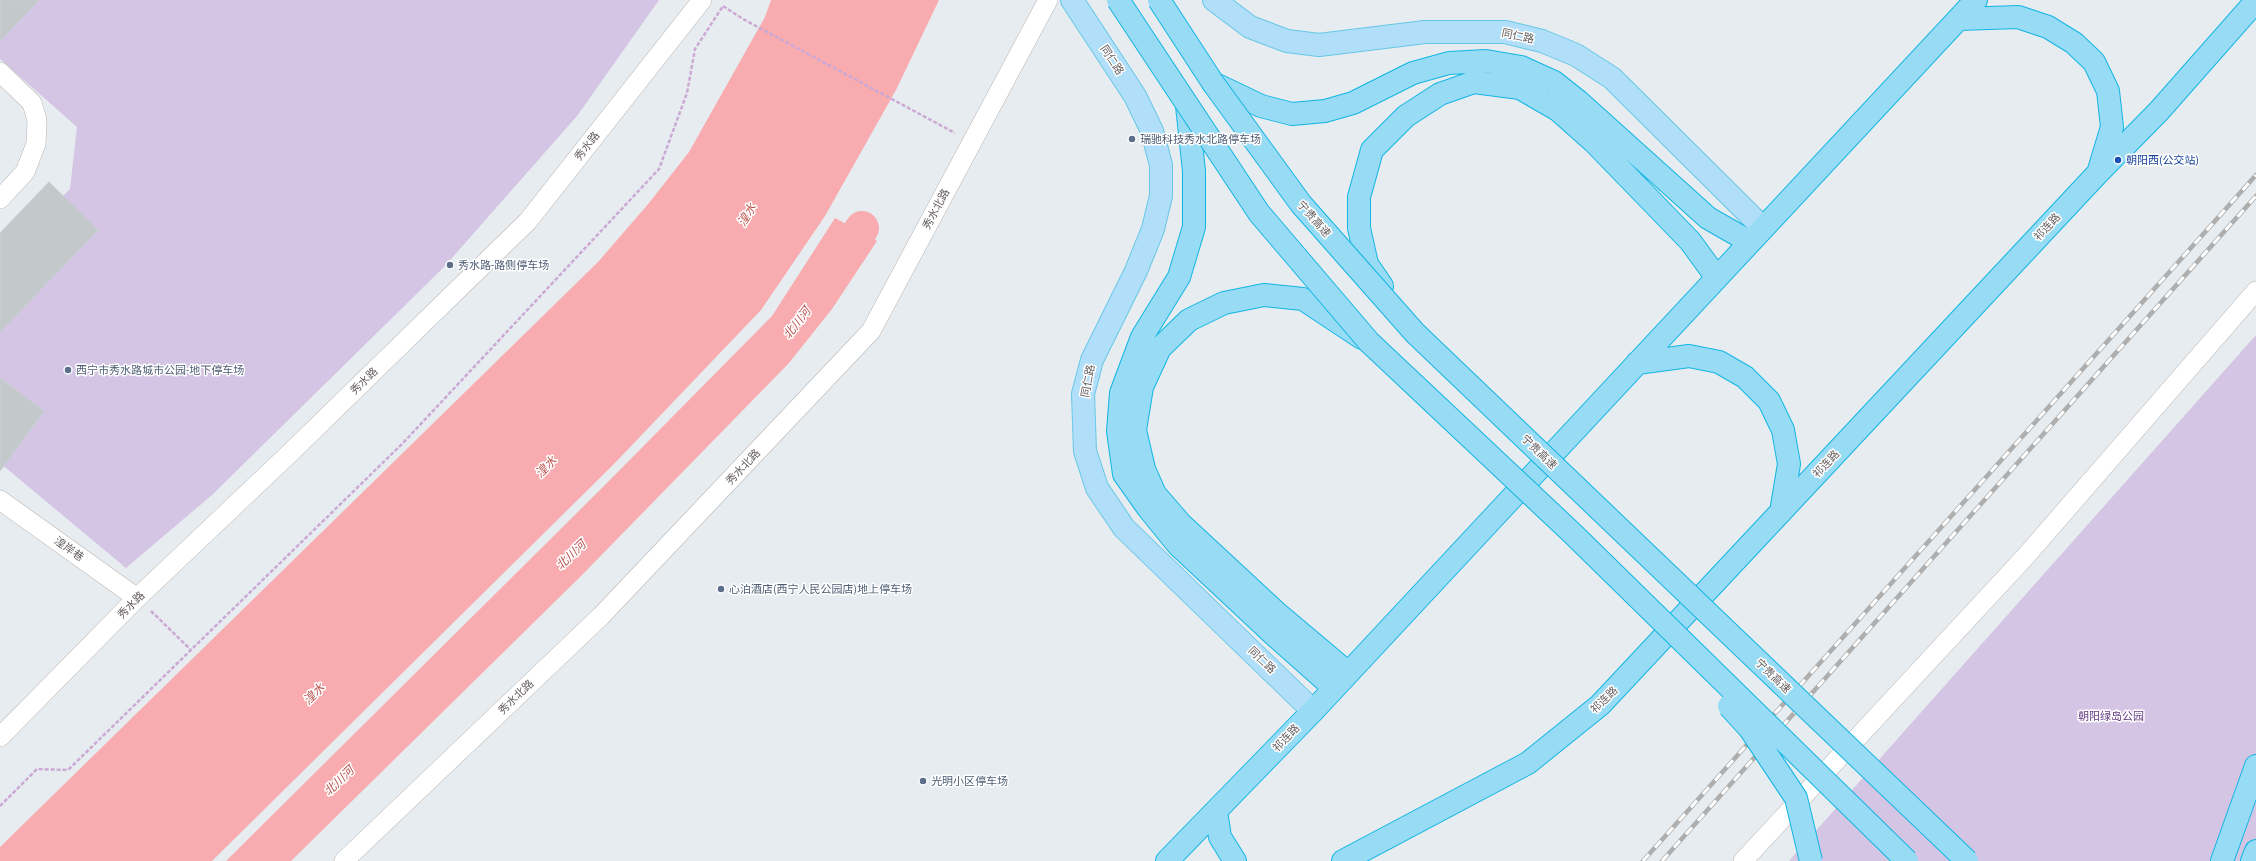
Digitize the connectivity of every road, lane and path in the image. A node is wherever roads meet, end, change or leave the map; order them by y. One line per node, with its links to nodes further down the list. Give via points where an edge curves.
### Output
1 (1048, 0): 14 (street, 秀水北路)
2 (1072, 0): 29 (main road, 同仁路, via 1135,96 1152,131 1161,165 1161,196 1153,229 1136,271 1092,360 1083,394 1085,451 1097,488 1124,528)
3 (1118, 0): 13 (highway, bridge)
4 (1159, 0): 12 (highway, 宁贵高速, bridge)
5 (1214, 0): 17 (main road, 同仁路, via 1250,27 1294,42 1319,45 1425,32 1464,30 1505,32 1542,41 1576,55 1612,78 1693,158)
6 (1976, 0): 10 (highway, 祁连路)
7 (2256, 1): 15 (highway, 祁连路, via 2159,111)
8 (710, 2): 9 (path); 26 (street, 秀水路, via 528,221)
9 (723, 6): 14 (path); 27 (path, via 696,49 687,93 659,169 403,443)
10 (1959, 19): 15 (highway, via 2018,17 2048,27 2074,43 2094,62 2108,91 2112,127); 17 (highway, 祁连路)
11 (0, 72): 16 (street, via 32,103 37,120 36,144 25,172)
12 (1213, 83): 17 (highway, via 1261,106 1292,114 1325,111 1346,105 1413,73 1449,63 1486,61 1521,67 1554,82 1578,101 1708,218); 20 (highway, 宁贵高速, bridge, via 1301,204)
13 (1187, 106): 21 (highway, bridge, via 1259,213); 28 (highway, via 1194,171 1194,227 1179,277 1142,337 1121,392 1118,431 1124,474 1178,545 1272,633)
14 (971, 142): 36 (street, 秀水北路, via 871,331 601,616)
15 (2098, 173): 24 (highway, 祁连路)
16 (0, 199)
17 (1757, 235): 18 (highway, 祁连路)
18 (1717, 278): 20 (highway, bridge, via 1690,241 1594,142 1558,110 1520,88 1474,82 1440,94 1406,116 1372,150 1359,197 1359,228 1367,264); 22 (highway, 祁连路)
19 (2256, 291): 40 (street, via 2025,556)
20 (1415, 333): 43 (highway, 宁贵高速, bridge)
21 (1369, 342): 25 (highway, bridge); 28 (highway, bridge, via 1303,299 1264,295 1224,303 1189,320 1160,348 1142,388 1135,430 1144,469 1155,494 1199,540 1278,614)
22 (1637, 363): 24 (highway, via 1689,356 1719,362 1746,377 1769,401 1783,430 1789,464); 28 (highway, 祁连路)
23 (0, 500): 26 (street, 湟岸巷)
24 (1781, 512): 39 (highway, 祁连路, via 1600,705 1528,763)
25 (1572, 533): 41 (highway, bridge, via 1750,729 1796,798); 42 (highway, bridge)
26 (137, 598): 27 (path); 30 (street, 秀水路)
27 (191, 650): 32 (path, via 68,770 37,769)
28 (1341, 680): 29 (highway, 祁连路)
29 (1313, 711): 33 (highway, 祁连路)
30 (0, 737)
31 (2256, 766): 35 (highway)
32 (0, 806)
33 (1216, 811): 37 (highway, 祁连路); 38 (highway, via 1220,838)
34 (2256, 851): 44 (highway)
35 (2223, 857)
36 (344, 861)
37 (1168, 861)
38 (1235, 861)
39 (1343, 861)
40 (1743, 861)
41 (1811, 861)
42 (1907, 861)
43 (1967, 861)
44 (2252, 861)

